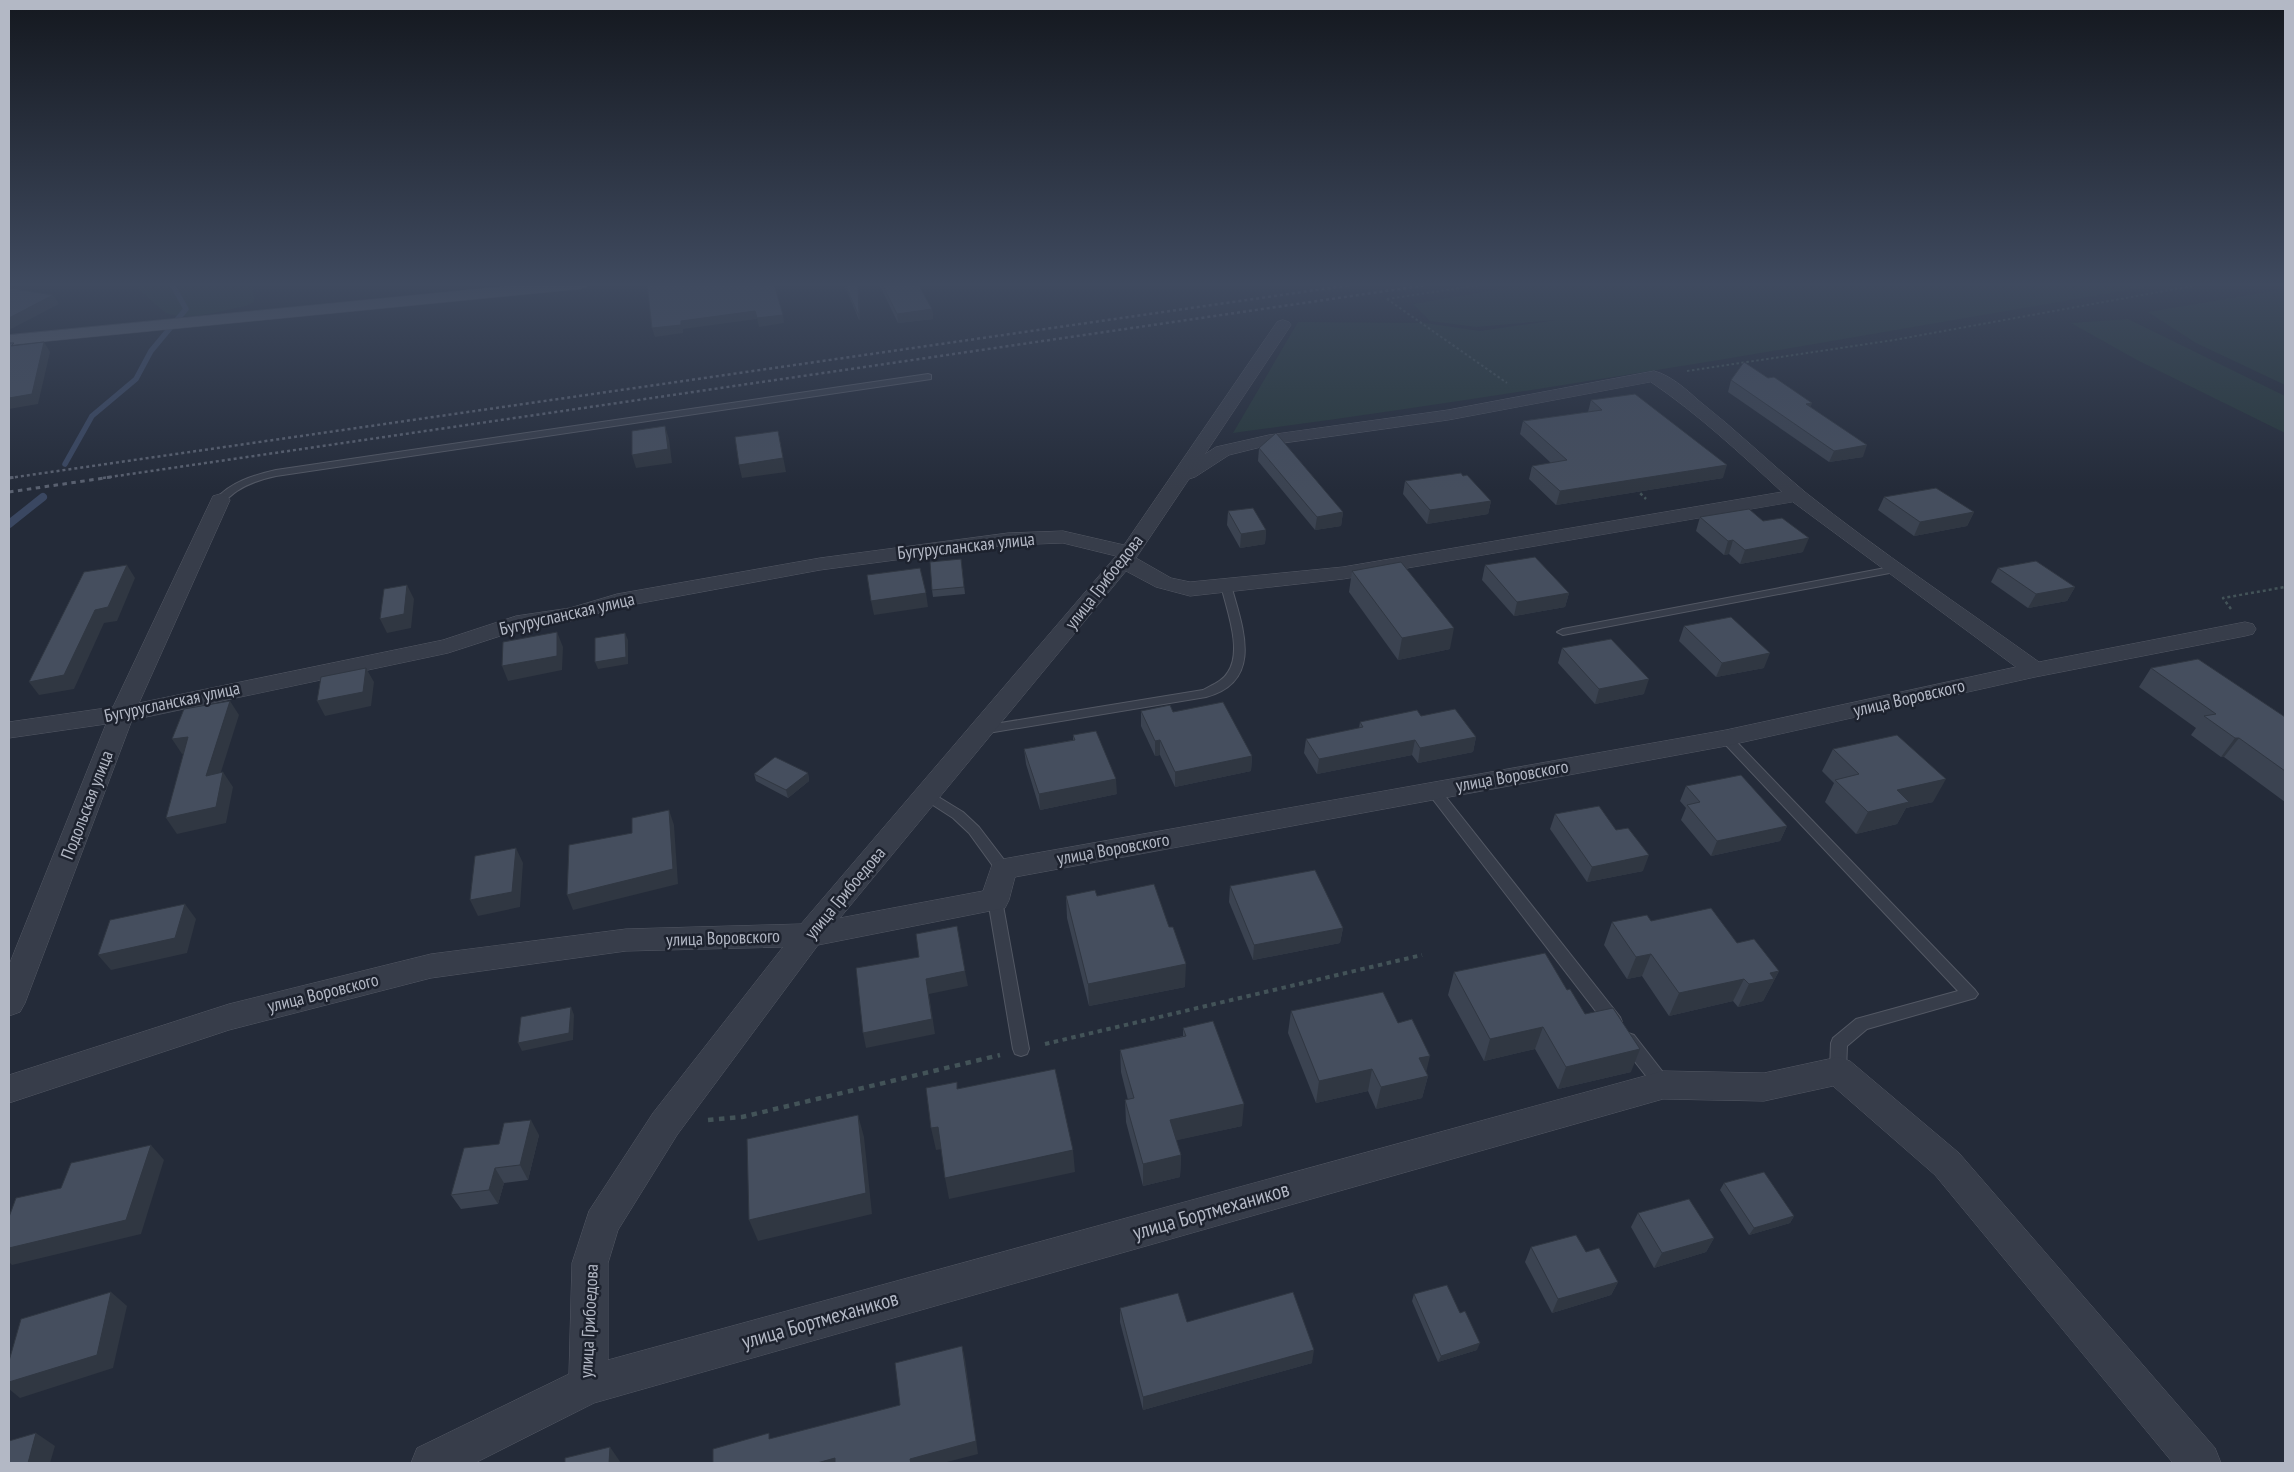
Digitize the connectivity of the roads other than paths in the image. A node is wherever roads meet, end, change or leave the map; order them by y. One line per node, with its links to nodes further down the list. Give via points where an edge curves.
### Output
1 (1264, 353): 3 (street, улица Грибоедова)
2 (928, 377): 5 (lane, via 276,473 248,481)
3 (1180, 478): 4 (street, via 1223,451 1269,440 1448,415 1654,376 1726,431); 6 (street, улица Грибоедова)
4 (1798, 495): 7 (street); 8 (street, Бугурусланская улица, via 1343,573)
5 (220, 500): 12 (street, Подольская улица)
6 (1127, 556): 8 (street, Бугурусланская улица, via 1163,584 1176,588); 12 (street, Бугурусланская улица, via 1062,536 1008,539 820,564 617,601 572,614 524,621 448,646); 14 (street, улица Грибоедова)
7 (1896, 569): 10 (lane); 11 (street)
8 (1226, 585): 14 (lane, via 1242,654 1239,667 1222,687 1206,693)
9 (2245, 629): 11 (street, улица Воровского)
10 (1563, 632)
11 (2035, 670): 15 (street, улица Воровского)
12 (122, 714): 13 (street, Бугурусланская улица); 21 (street, Подольская улица)
13 (9, 730)
14 (982, 730): 17 (street, улица Грибоедова)
15 (1726, 738): 16 (street, улица Воровского); 23 (lane, via 1970,994 1862,1024 1838,1043)
16 (1433, 790): 18 (street, улица Воровского); 24 (lane)
17 (927, 795): 18 (lane, via 974,830); 20 (street, улица Грибоедова)
18 (1003, 869): 19 (street)
19 (995, 900): 20 (street, улица Воровского); 22 (lane)
20 (809, 935): 25 (street, улица Воровского, via 626,940 431,966 229,1017); 26 (street, улица Грибоедова, via 665,1124 602,1223 590,1263)
21 (9, 1004)
22 (1021, 1050)
23 (1838, 1071): 24 (street, улица Бортмехаников, via 1764,1087); 28 (street, via 1946,1164)
24 (1663, 1085): 26 (street, улица Бортмехаников)
25 (9, 1088)
26 (588, 1385): 27 (street, улица Грибоедова)
27 (432, 1463)
28 (2200, 1463)

